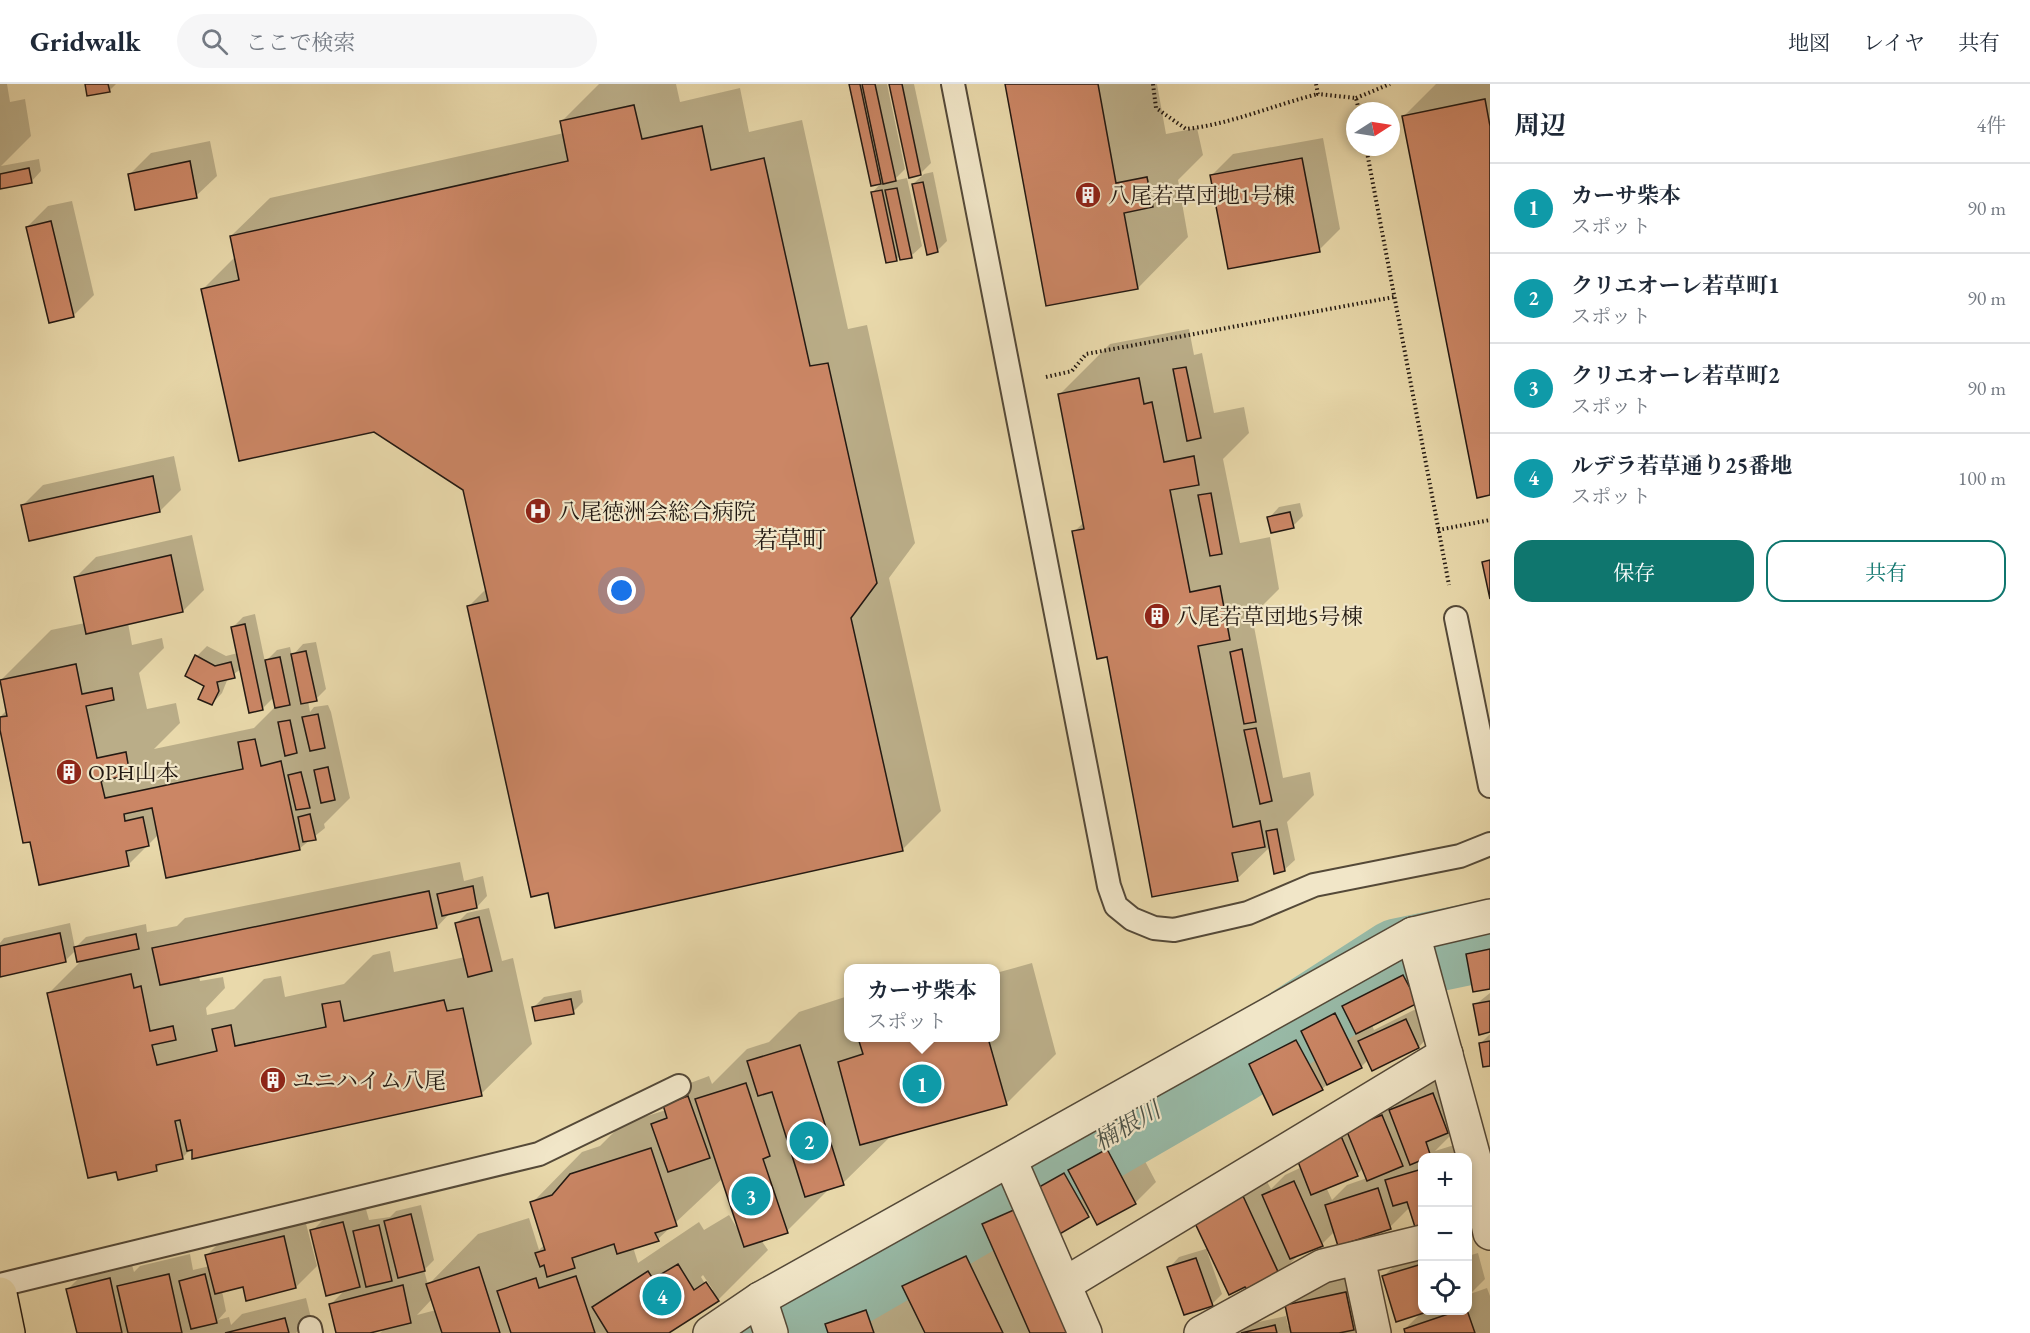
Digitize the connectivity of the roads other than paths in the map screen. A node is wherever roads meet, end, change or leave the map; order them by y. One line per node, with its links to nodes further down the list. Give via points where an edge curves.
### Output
1 (953, 84): 4 (lane, via 1116,906 1132,919 1154,928 1174,930 1248,913 1314,885 1460,856)
2 (1456, 618): 3 (lane)
3 (1490, 786)
4 (1490, 844)
5 (1490, 916): 6 (street)
6 (1413, 934): 7 (street); 10 (street)
7 (1446, 1054): 9 (street); 14 (street)
8 (679, 1086): 15 (lane, via 539,1154)
9 (1482, 1156): 11 (street)
10 (1010, 1160): 14 (street); 17 (street)
11 (1482, 1231)
12 (1418, 1243): 13 (street)
13 (1358, 1258): 22 (street, via 1323,1266); 23 (street)
14 (1065, 1284): 21 (street)
15 (0, 1285)
16 (0, 1294): 18 (main road)
17 (759, 1299): 19 (street); 20 (street)
18 (8, 1333)
19 (710, 1333)
20 (771, 1333)
21 (1085, 1333)
22 (1201, 1333)
23 (1374, 1333)

